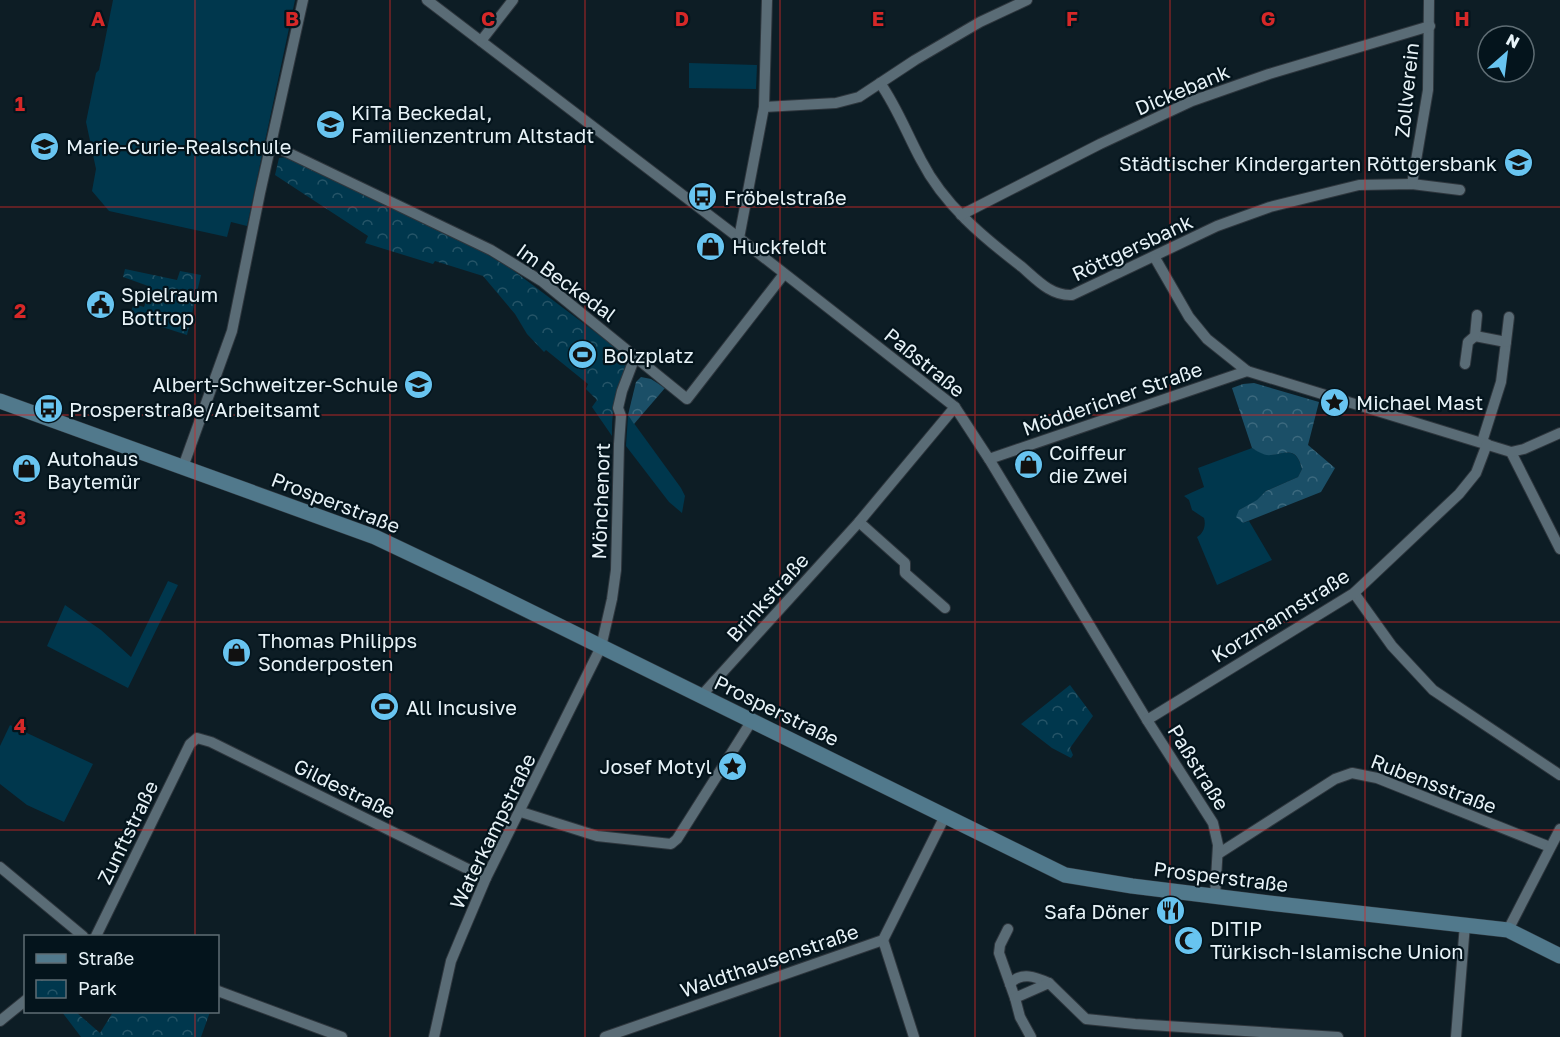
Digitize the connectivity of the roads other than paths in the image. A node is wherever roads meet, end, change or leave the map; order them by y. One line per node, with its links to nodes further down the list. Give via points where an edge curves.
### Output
1 (303, 0): 11 (street)
2 (427, 0): 8 (street, Paßstraße)
3 (513, 0): 8 (street)
4 (767, 0): 10 (street)
5 (1027, 0): 9 (street, via 980,22)
6 (1429, 0): 7 (street, Zollverein)
7 (1430, 26): 12 (street, Zollverein, via 1428,90); 14 (street, Dickebank, via 1192,101)
8 (481, 41): 15 (street, Paßstraße)
9 (880, 83): 10 (street, via 859,97 836,103); 14 (street, Röttgersbank, via 921,162)
10 (764, 107): 15 (street)
11 (272, 145): 22 (street, Im Beckedal, via 491,250 543,282); 31 (street, via 232,331)
12 (1412, 184): 13 (street, Röttgersbank); 16 (street, Röttgersbank, via 1359,185 1270,207 1217,226)
13 (1460, 190)
14 (961, 215): 16 (street, Röttgersbank, via 1042,284 1063,296)
15 (739, 238): 17 (street, Paßstraße)
16 (1155, 258): 24 (street, Möddericher Straße, via 1207,339)
17 (784, 274): 22 (street, Im Beckedal, via 687,399); 26 (street, Paßstraße)
18 (1477, 315): 20 (street)
19 (1509, 316): 21 (street)
20 (1475, 336): 21 (street); 23 (street, via 1468,342)
21 (1506, 342): 28 (street, via 1501,382)
22 (635, 357): 36 (street, Mönchenort, via 618,408 621,416 616,570)
23 (1465, 364)
24 (1247, 371): 28 (street, Möddericher Straße); 30 (street, Möddericher Straße)
25 (0, 401): 31 (main road, Prosperstraße)
26 (955, 407): 30 (street, Paßstraße); 32 (street, Brinkstraße)
27 (1560, 433): 29 (street)
28 (1485, 443): 29 (street, Möddericher Straße); 34 (street, Korzmannstraße, via 1476,473 1459,494)
29 (1511, 452): 33 (street)
30 (989, 459): 38 (street, Paßstraße)
31 (183, 467): 36 (main road, Prosperstraße, via 375,537)
32 (859, 522): 35 (street, via 905,563 905,573); 37 (street, Brinkstraße)
33 (1560, 549)
34 (1354, 593): 38 (street, Korzmannstraße); 41 (street, via 1392,646 1433,690)
35 (945, 608)
36 (601, 647): 37 (main road, Prosperstraße); 42 (street, Waterkampstraße)
37 (701, 696): 39 (main road, Prosperstraße)
38 (1148, 720): 46 (street, Paßstraße, via 1213,822)
39 (751, 722): 42 (street, via 677,839 670,844 597,836); 43 (main road, Prosperstraße)
40 (190, 744): 48 (street, Gildestraße, via 197,738 211,742); 54 (street, Zunftstraße)
41 (1560, 775)
42 (521, 812): 48 (street, Waterkampstraße)
43 (945, 816): 49 (main road, Prosperstraße, via 1065,874); 55 (street, Waldthausenstraße)
44 (1560, 829): 45 (street)
45 (1550, 847): 46 (street, Rubensstraße, via 1377,778 1352,773 1329,782); 52 (street)
46 (1218, 854): 49 (street, Paßstraße)
47 (0, 867): 53 (street)
48 (486, 878): 65 (street, Waterkampstraße, via 451,961)
49 (1215, 896): 50 (main road, Prosperstraße)
50 (1465, 924): 52 (main road, Prosperstraße); 71 (street)
51 (1008, 929): 58 (street, via 999,952)
52 (1508, 930): 56 (main road, Prosperstraße)
53 (82, 935)
54 (96, 935)
55 (883, 940): 66 (street, Waldthausenstraße); 67 (street)
56 (1560, 956)
57 (1049, 983): 58 (street, via 1023,976); 60 (street); 63 (street, via 1086,1019)
58 (1010, 984): 60 (street)
59 (219, 991): 64 (street)
60 (1015, 998): 68 (street)
61 (24, 1002): 62 (street)
62 (0, 1021)
63 (1135, 1024): 69 (street); 70 (street)
64 (342, 1037)
65 (434, 1037)
66 (605, 1037)
67 (914, 1037)
68 (1031, 1037)
69 (1135, 1037)
70 (1338, 1037)
71 (1456, 1037)

